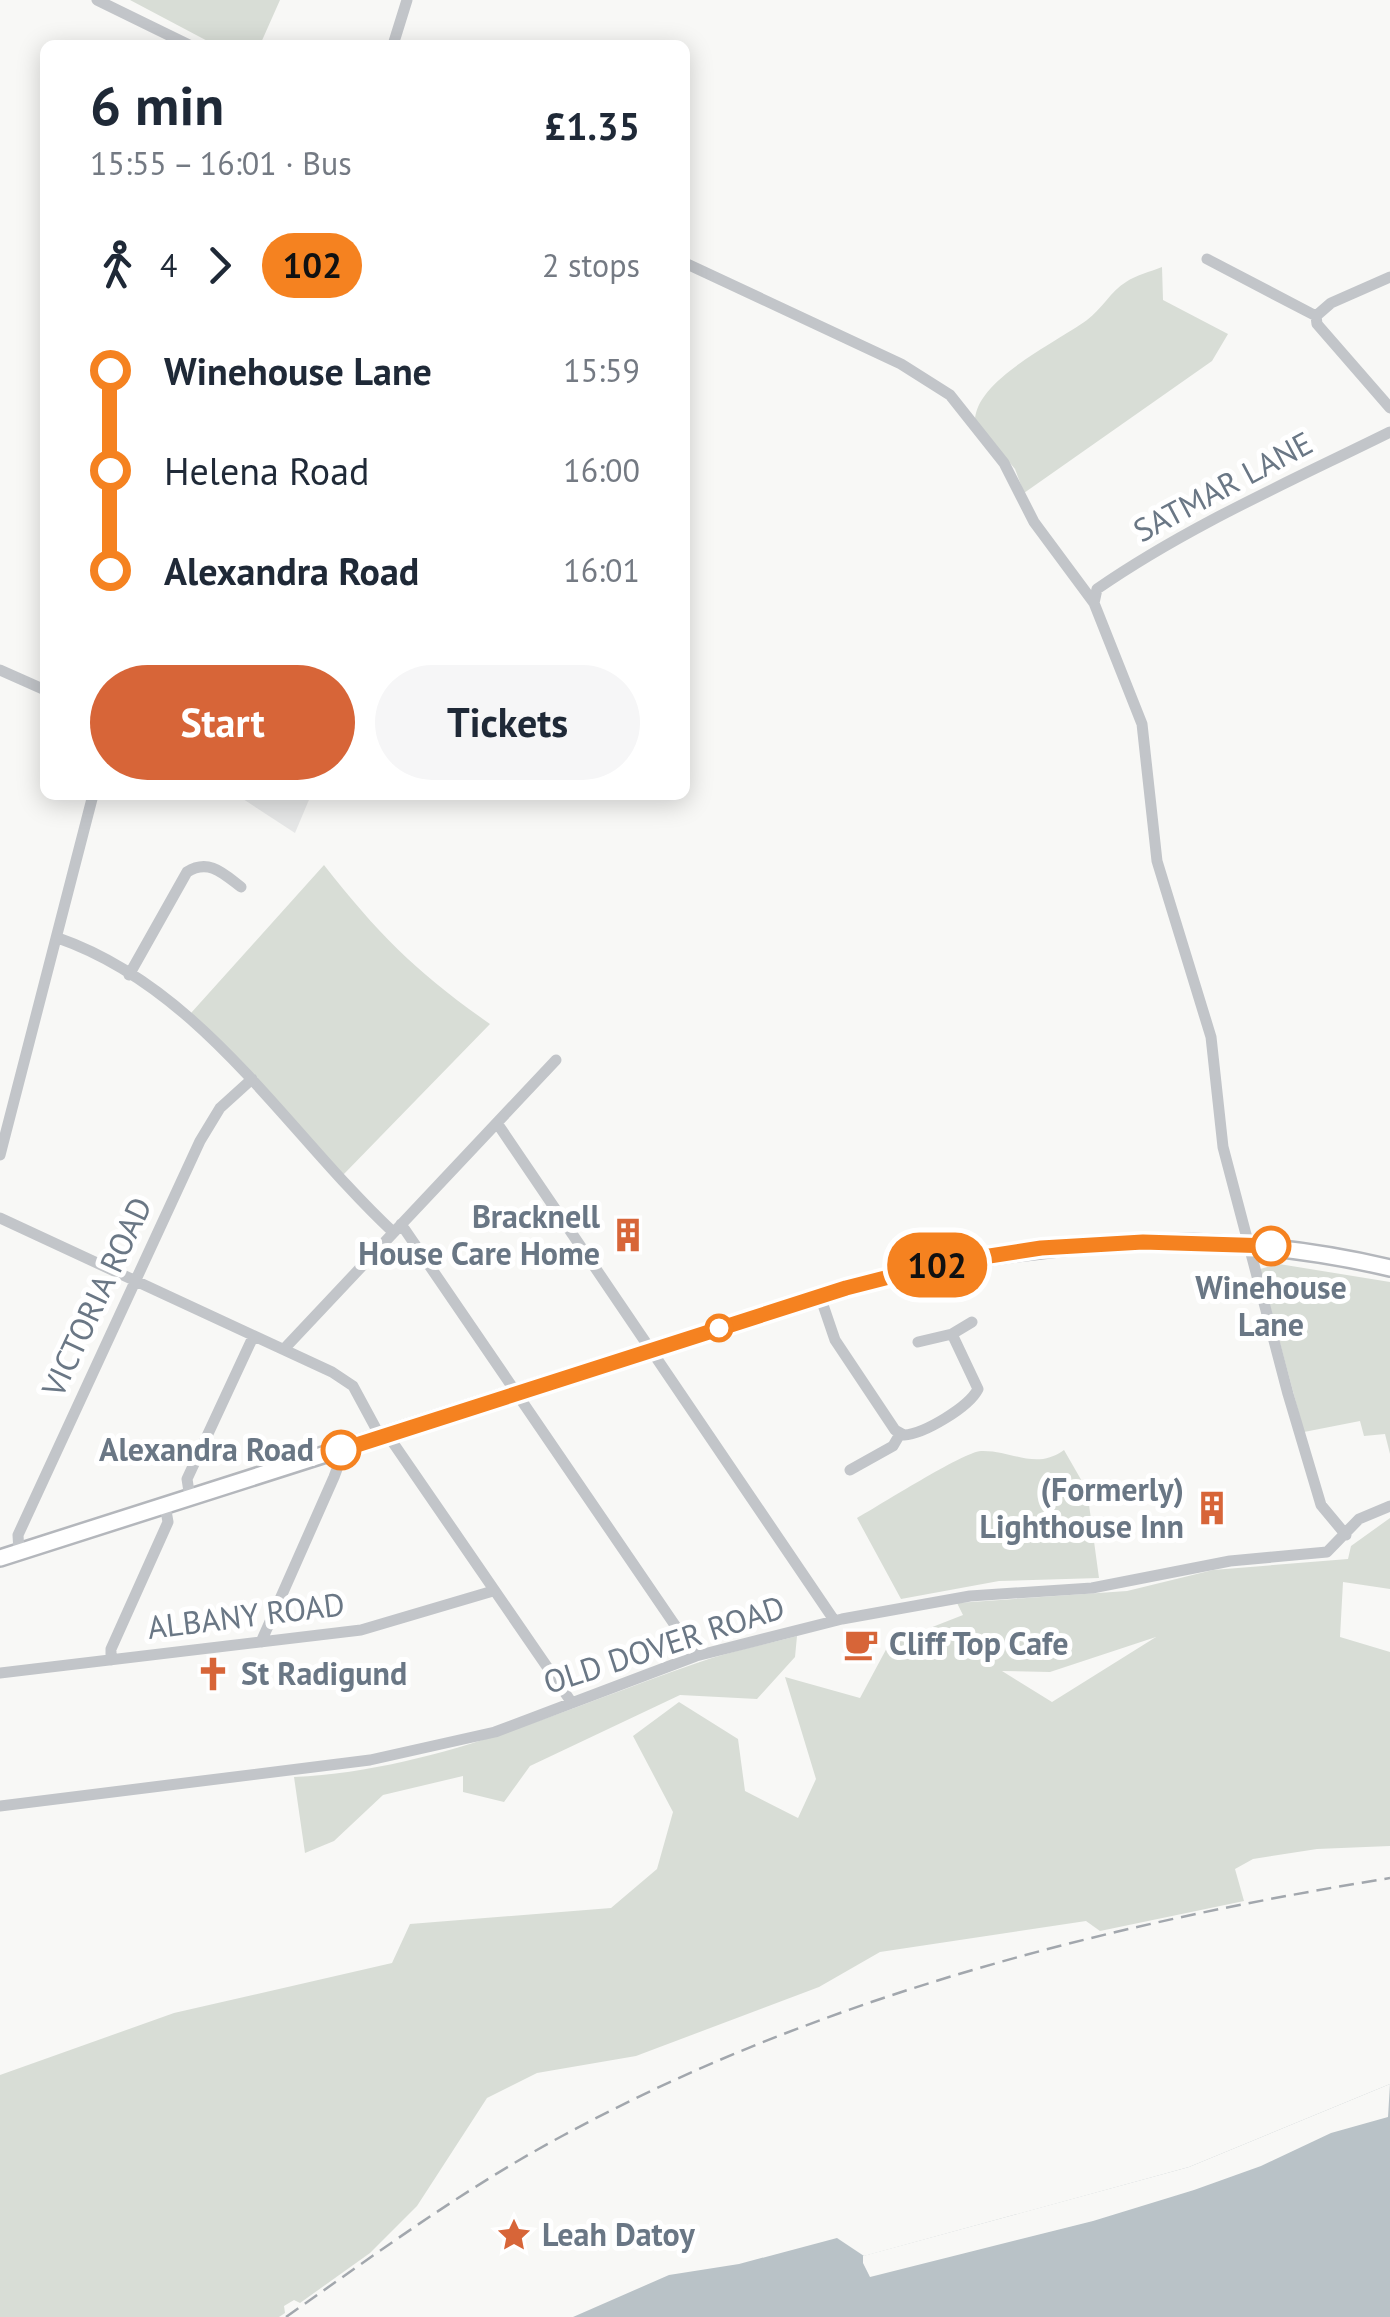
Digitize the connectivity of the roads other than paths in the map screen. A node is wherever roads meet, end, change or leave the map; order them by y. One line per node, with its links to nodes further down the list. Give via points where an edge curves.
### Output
1 (97, 0): 3 (street)
2 (407, 0): 4 (street)
3 (179, 40)
4 (395, 40)
5 (1207, 259): 8 (street)
6 (690, 265): 11 (street, via 901,364 950,395 1004,464 1034,522)
7 (1390, 277): 8 (street)
8 (1316, 316): 9 (street)
9 (1390, 408)
10 (1390, 432): 11 (street, SATMAR LANE, via 1117,575 1097,588)
11 (1094, 603): 24 (street, via 1142,724 1158,861 1211,1038 1222,1146)
12 (0, 670): 13 (street)
13 (40, 688)
14 (92, 800): 16 (street)
15 (241, 887): 17 (street, via 211,866 188,872)
16 (58, 938): 17 (street); 21 (street)
17 (129, 975): 19 (street)
18 (556, 1060): 20 (street)
19 (252, 1080): 23 (street); 26 (street, VICTORIA ROAD, via 207,1127)
20 (496, 1122): 23 (street); 33 (street)
21 (0, 1155)
22 (0, 1218): 26 (street)
23 (397, 1228): 32 (street); 34 (street)
24 (1251, 1244): 25 (main road); 27 (main road, via 1041,1248 944,1263); 42 (street, via 1322,1505)
25 (1390, 1268)
26 (134, 1281): 30 (street); 43 (street, VICTORIA ROAD, via 18,1535)
27 (820, 1296): 33 (main road); 35 (street, via 839,1347)
28 (972, 1322): 29 (street)
29 (952, 1334): 31 (street); 35 (street, via 977,1392 918,1432)
30 (253, 1337): 32 (street); 39 (street, via 187,1479)
31 (918, 1342)
32 (284, 1349): 36 (street, via 349,1382)
33 (648, 1350): 34 (main road); 46 (street)
34 (517, 1394): 36 (main road); 48 (street)
35 (900, 1434): 38 (street, via 893,1446)
36 (383, 1435): 37 (main road); 45 (street)
37 (337, 1451): 39 (main road); 47 (street, via 334,1477)
38 (850, 1470)
39 (190, 1498): 40 (main road)
40 (165, 1506): 43 (main road); 49 (street, via 168,1522)
41 (1390, 1506): 42 (street, OLD DOVER ROAD, via 1360,1519)
42 (1346, 1535): 46 (street, OLD DOVER ROAD, via 1320,1553 1230,1561 1092,1588 970,1596)
43 (20, 1552): 44 (main road)
44 (0, 1558)
45 (493, 1591): 47 (street, ALBANY ROAD, via 378,1627); 51 (street)
46 (834, 1620): 48 (street, OLD DOVER ROAD)
47 (261, 1642): 49 (street, ALBANY ROAD)
48 (696, 1656): 51 (street, OLD DOVER ROAD)
49 (112, 1660): 50 (street, ALBANY ROAD)
50 (0, 1673)
51 (572, 1703): 52 (street, OLD DOVER ROAD, via 495,1732 370,1760)
52 (0, 1806)

